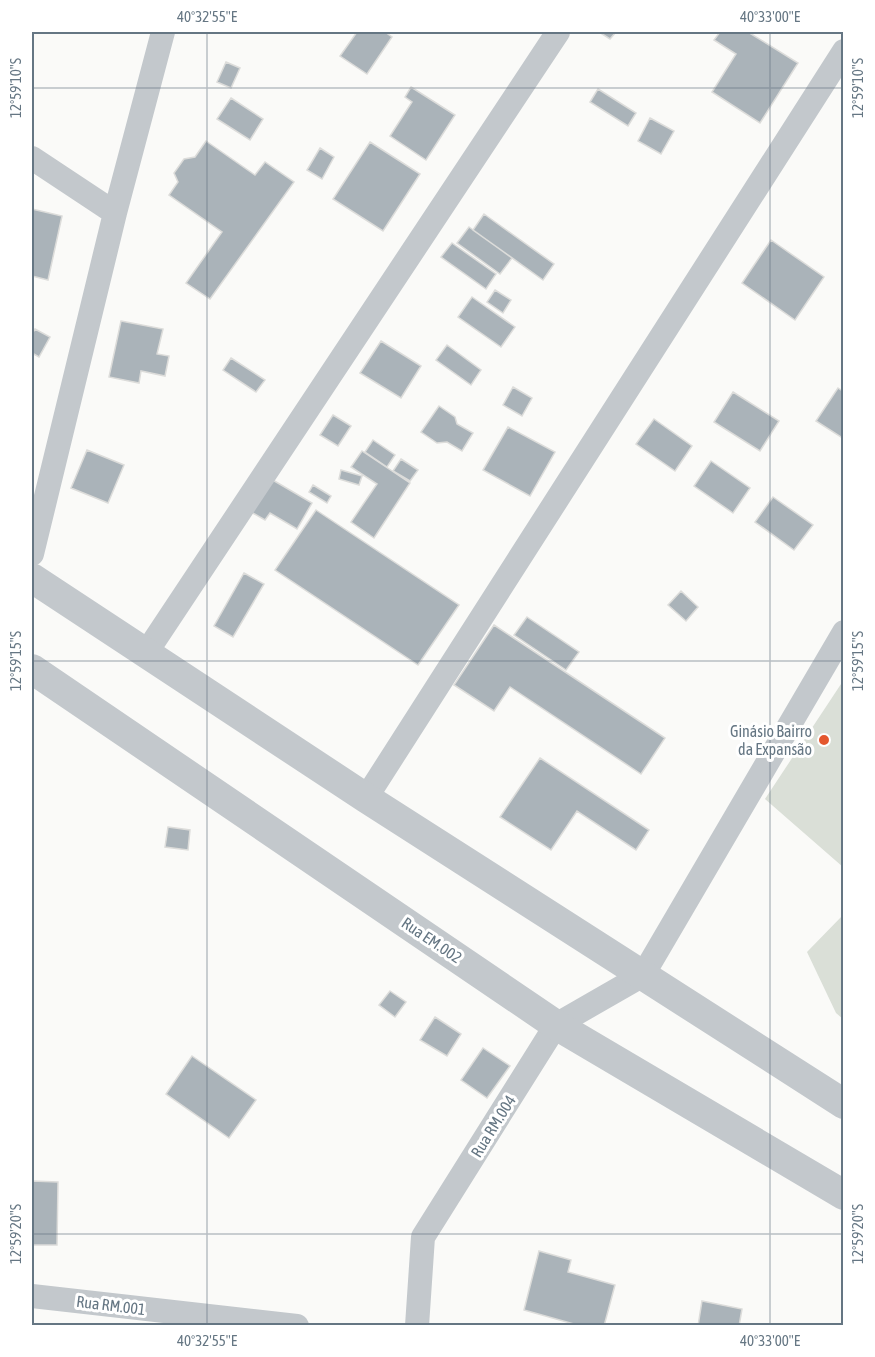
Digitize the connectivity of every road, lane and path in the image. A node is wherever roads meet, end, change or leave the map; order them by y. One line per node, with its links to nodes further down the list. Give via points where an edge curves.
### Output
1 (163, 32): 5 (street)
2 (558, 32): 9 (street)
3 (843, 51): 11 (street)
4 (32, 158): 5 (street)
5 (115, 213): 6 (street)
6 (32, 554)
7 (32, 578): 9 (street)
8 (843, 632): 12 (street)
9 (146, 653): 11 (street)
10 (32, 669): 13 (street, Rua EM.002)
11 (366, 798): 12 (street)
12 (643, 975): 13 (street, Rua RM.004); 14 (street)
13 (556, 1025): 15 (street, Rua EM.002); 19 (street, Rua RM.004, via 423,1237)
14 (843, 1104)
15 (843, 1195)
16 (32, 1296): 17 (street, Rua RM.001)
17 (151, 1317): 18 (street, Rua RM.001)
18 (297, 1326)
19 (417, 1326)

